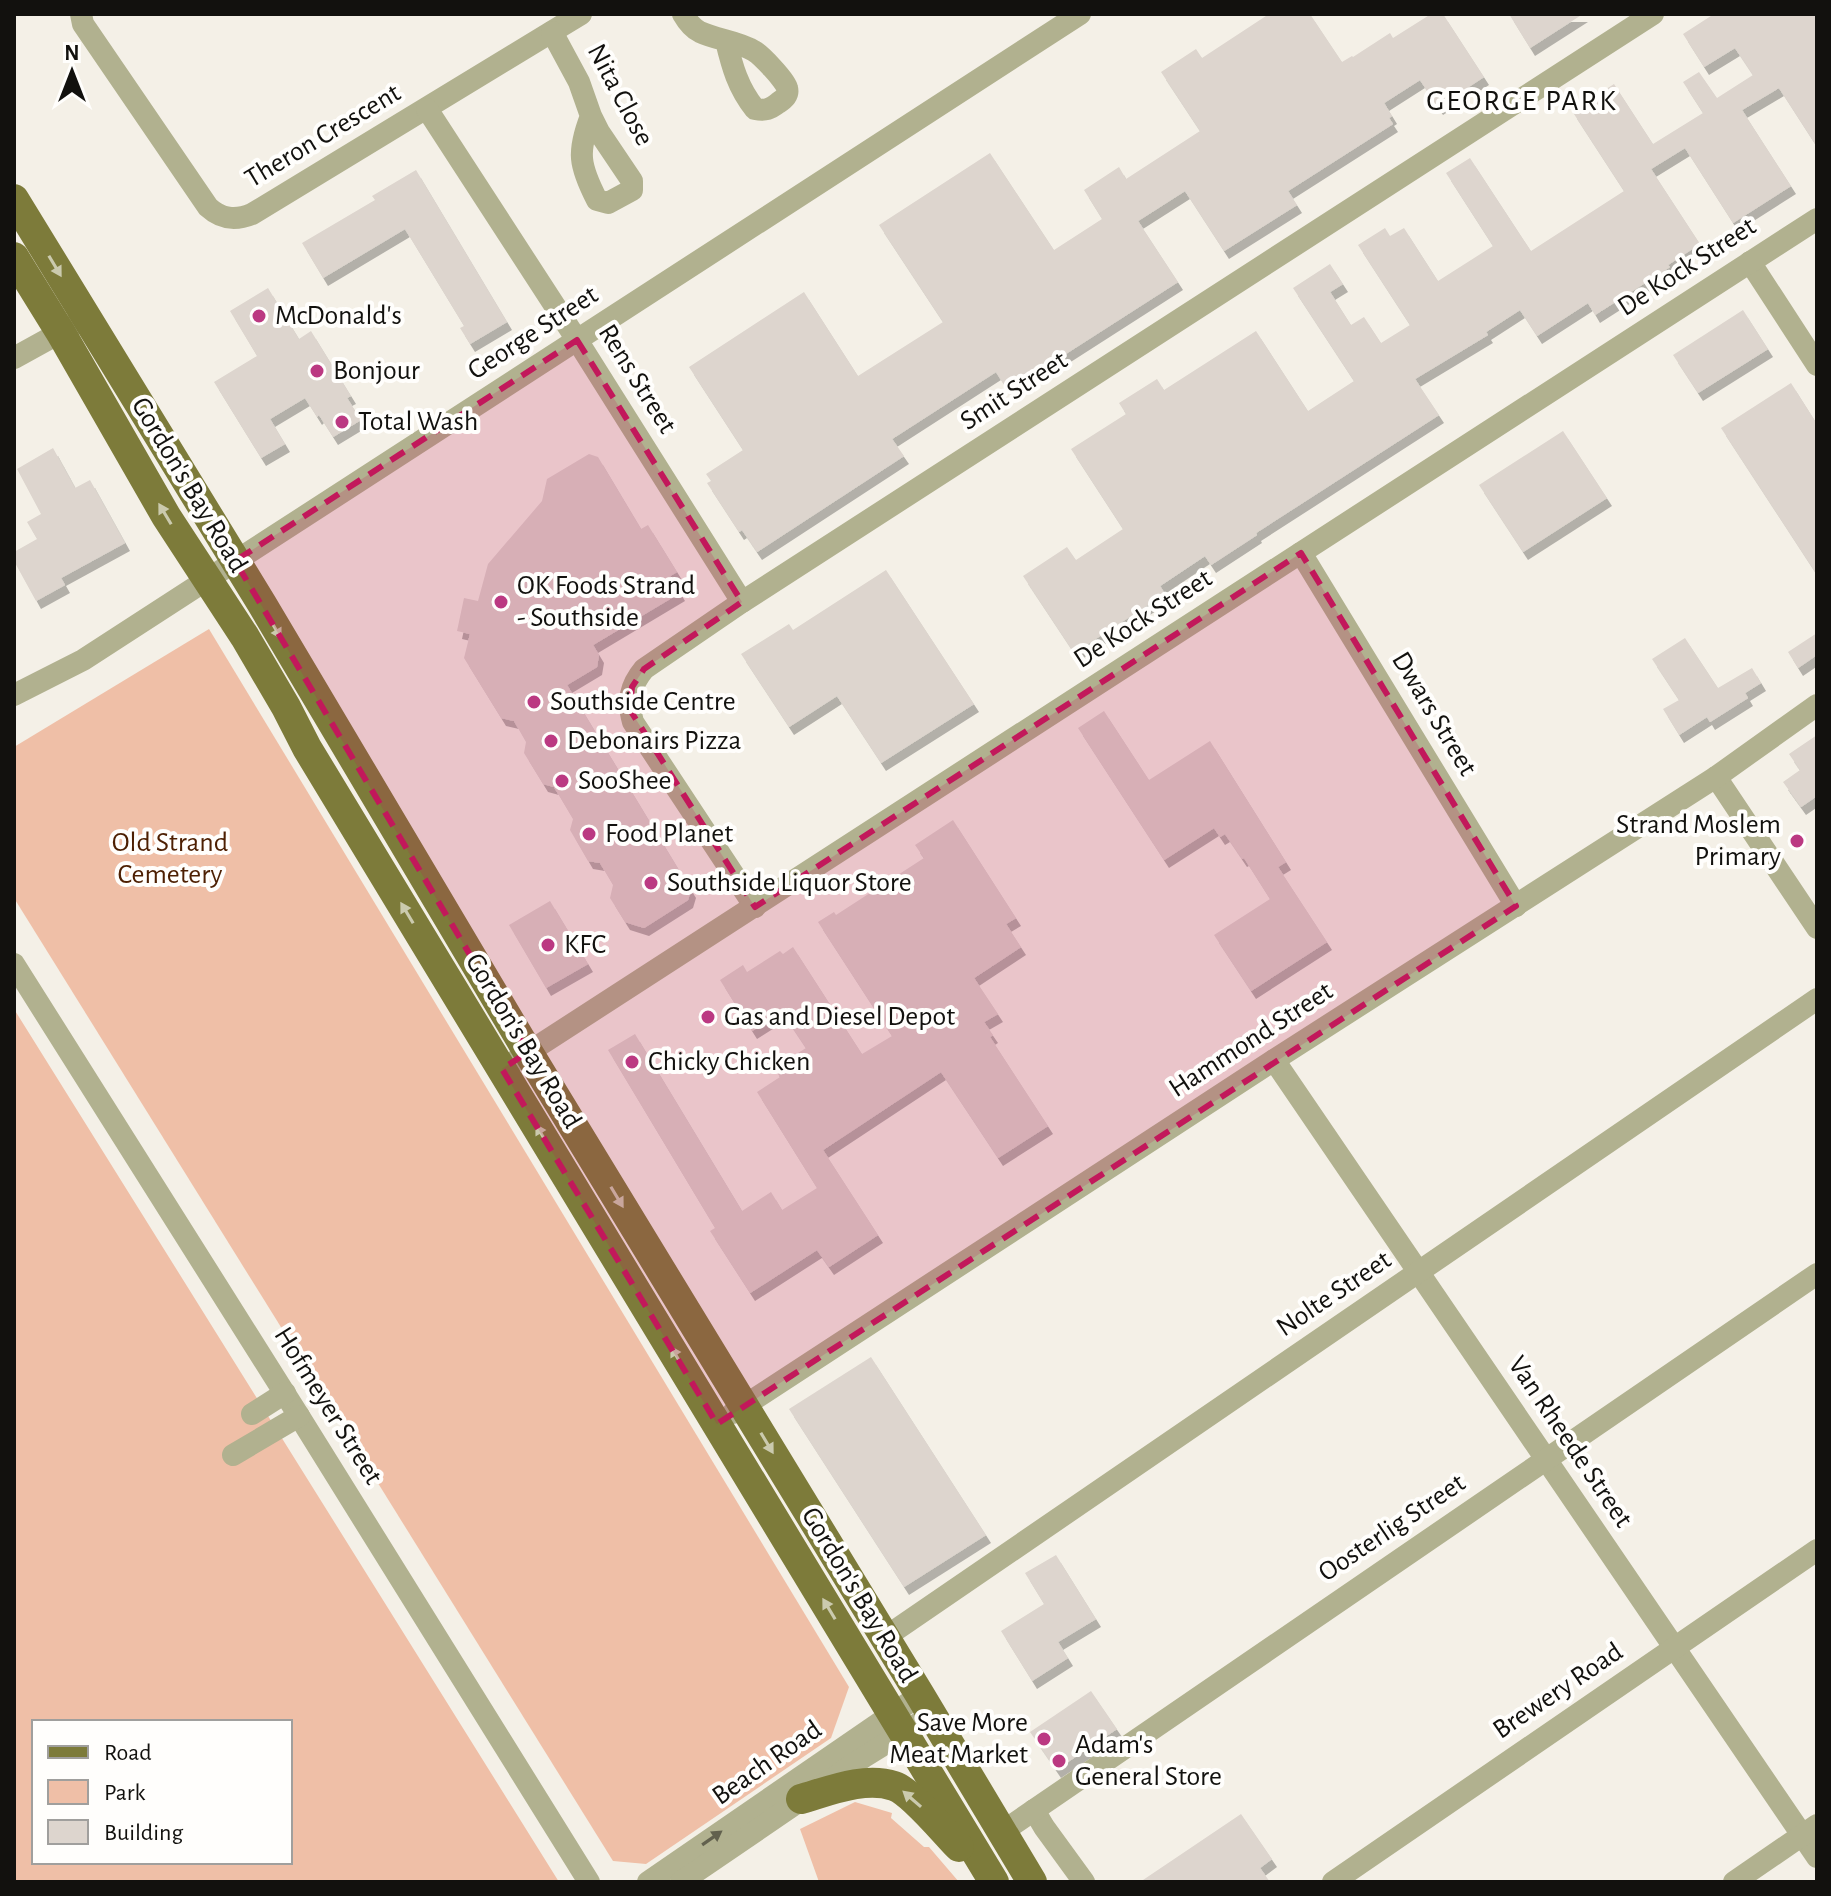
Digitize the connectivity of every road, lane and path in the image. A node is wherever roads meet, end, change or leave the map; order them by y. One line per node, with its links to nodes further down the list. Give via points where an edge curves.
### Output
1 (81, 14): 8 (street, Theron Crescent, via 208,207 223,217 252,214)
2 (581, 14): 6 (street, Theron Crescent)
3 (683, 14): 7 (street, via 692,27)
4 (1080, 14): 15 (street, George Street)
5 (1653, 14): 21 (street, Smit Street)
6 (552, 32): 8 (street, Theron Crescent); 9 (street, Nita Close)
7 (726, 41): 7 (street, via 752,49 786,85 784,99 768,110 755,109 733,72)
8 (427, 109): 15 (street, Rens Street)
9 (591, 116): 9 (street, Nita Close, via 633,187 608,203 597,200 581,155)
10 (14, 199): 14 (main road, Gordon's Bay Road, one-way to 14)
11 (1817, 219): 13 (street, De Kock Street)
12 (14, 257): 14 (main road, Gordon's Bay Road)
13 (1750, 262): 17 (street); 18 (street, De Kock Street)
14 (73, 325): 16 (street); 19 (main road, Gordon's Bay Road); 20 (main road, Gordon's Bay Road, one-way to 14, via 166,516)
15 (577, 340): 19 (street, George Street); 21 (street, Rens Street)
16 (14, 358)
17 (1817, 365)
18 (1301, 553): 25 (street, Dwars Street); 26 (street, De Kock Street)
19 (235, 561): 20 (street, George Street); 30 (main road, Gordon's Bay Road, one-way to 30)
20 (207, 579): 22 (street, George Street, via 83,660); 32 (main road, Gordon's Bay Road, one-way to 20)
21 (742, 602): 26 (street, Smit Street, via 644,669 629,699 639,733)
22 (16, 688)
23 (1817, 705): 24 (street, Hammond Street)
24 (1716, 777): 25 (street, Hammond Street); 27 (street)
25 (1516, 906): 31 (street, Hammond Street)
26 (755, 907): 30 (street, De Kock Street)
27 (1817, 928)
28 (14, 964): 35 (street, Hofmeyer Street)
29 (1817, 999): 33 (street, Nolte Street)
30 (528, 1052): 32 (street, De Kock Street); 36 (main road, Gordon's Bay Road, one-way to 36)
31 (1274, 1060): 33 (street, Van Rheede Street); 36 (street, Hammond Street)
32 (502, 1069): 39 (main road, Gordon's Bay Road, one-way to 32)
33 (1418, 1272): 41 (street, Van Rheede Street); 43 (street, Nolte Street)
34 (1817, 1274): 41 (street, Oosterlig Street)
35 (285, 1393): 37 (street); 38 (street, Hofmeyer Street)
36 (744, 1406): 39 (street, Hammond Street); 43 (main road, Gordon's Bay Road, one-way to 43)
37 (252, 1414)
38 (299, 1416): 40 (street); 53 (street, Hofmeyer Street)
39 (717, 1424): 46 (main road, Gordon's Bay Road, one-way to 39)
40 (233, 1455)
41 (1546, 1459): 44 (street, Van Rheede Street); 48 (street, Oosterlig Street)
42 (1817, 1550): 44 (street, Brewery Road)
43 (884, 1638): 45 (main road, Gordon's Bay Road)
44 (1674, 1648): 49 (street, Van Rheede Street); 58 (street, Brewery Road)
45 (926, 1705): 46 (street, Beach Road); 50 (main road, Gordon's Bay Road)
46 (898, 1723): 47 (street, Beach Road); 52 (main road, Gordon's Bay Road); 54 (street, Beach Road, one-way to 46)
47 (801, 1799): 52 (main road, one-way to 47, via 896,1786 857,1784); 55 (street, Beach Road)
48 (1034, 1810): 50 (street, Oosterlig Street); 57 (street)
49 (1810, 1830): 51 (street, Van Rheede Street); 59 (street)
50 (1002, 1832): 56 (main road, Gordon's Bay Road)
51 (1817, 1857)
52 (991, 1877)
53 (589, 1882)
54 (648, 1882)
55 (681, 1882)
56 (1032, 1882)
57 (1084, 1882)
58 (1333, 1882)
59 (1734, 1882)

